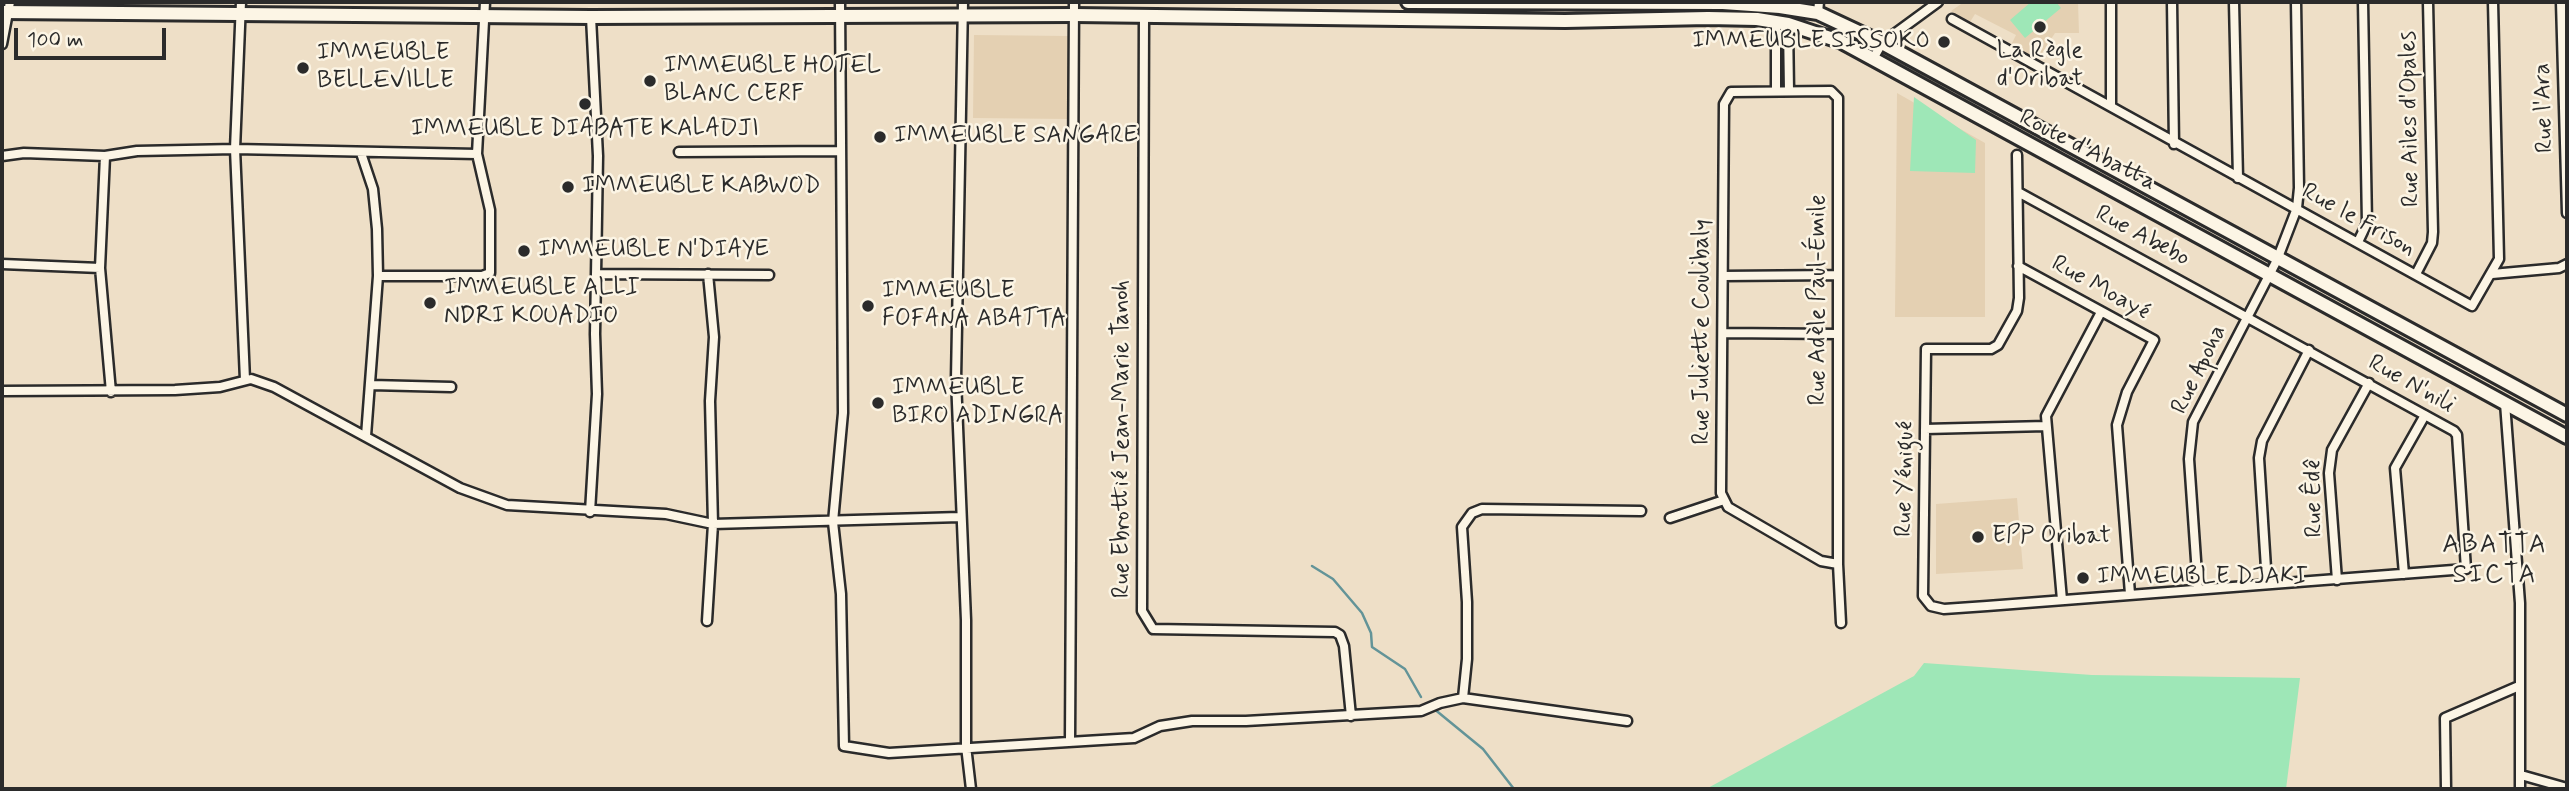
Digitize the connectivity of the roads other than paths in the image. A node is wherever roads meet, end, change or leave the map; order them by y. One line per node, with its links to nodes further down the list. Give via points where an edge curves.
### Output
1 (485, 2): 20 (street)
2 (963, 2): 21 (street)
3 (1408, 2): 12 (street, Route d'Abatta)
4 (2111, 2): 33 (street)
5 (2172, 2): 34 (street)
6 (2234, 2): 43 (street)
7 (2296, 2): 45 (street, Rue Apoha)
8 (2363, 2): 47 (street, via 2367,223)
9 (2428, 2): 56 (street, Rue Ailes d'Opales, via 2433,232)
10 (2493, 2): 57 (street, Rue le Frison, via 2499,259)
11 (2561, 2): 27 (street, Rue l'Ara)
12 (1469, 3): 13 (street, Route d'Abatta); 24 (street)
13 (1577, 3): 18 (street, Route d'Abatta)
14 (1933, 3): 28 (street)
15 (241, 7): 19 (street, Route d'Abatta); 20 (street, Route d'Abatta); 35 (street)
16 (840, 8): 21 (street, Route d'Abatta); 22 (street, Route d'Abatta); 36 (street)
17 (1074, 8): 21 (street, Route d'Abatta); 23 (street, Route d'Abatta); 100 (street)
18 (1819, 8): 28 (street, Route d'Abatta)
19 (7, 9): 29 (street)
20 (483, 16): 22 (street, Route d'Abatta); 39 (street)
21 (963, 16): 83 (street, via 956,379)
22 (591, 17): 54 (street, via 597,90)
23 (1144, 17): 24 (street, Route d'Abatta); 98 (street, Rue Ebrottié Jean-Marie Tanoh, via 1142,611 1153,629 1335,632 1344,646)
24 (1469, 18): 26 (street, Route d'Abatta, via 1708,18)
25 (1952, 19): 33 (street, Rue le Frison)
26 (1782, 23): 30 (street, Route d'Abatta, via 1823,34); 31 (street); 32 (street)
27 (2565, 32): 46 (street, Rue l'Ara)
28 (1882, 43): 30 (street); 48 (street, Route d'Abatta)
29 (2, 44)
30 (1873, 59): 53 (street, Route d'Abatta)
31 (1776, 91): 32 (street, Rue Juliette Coulibaly); 61 (street, Rue Juliette Coulibaly, via 1731,92 1726,97)
32 (1789, 91): 59 (street, Rue Adèle Paul-Émile, via 1831,92 1838,98)
33 (2111, 105): 34 (street, Rue le Frison)
34 (2174, 144): 43 (street, Rue le Frison)
35 (235, 149): 38 (street); 41 (street); 67 (street)
36 (839, 151): 37 (street); 85 (street, via 844,413)
37 (679, 152)
38 (361, 153): 39 (street); 60 (street, via 375,201)
39 (477, 154): 60 (street, via 490,210 490,273)
40 (2, 156): 41 (street)
41 (105, 156): 52 (street)
42 (2017, 156): 44 (street, Rue Yénigué)
43 (2238, 178): 45 (street, Rue le Frison)
44 (2018, 192): 51 (street, Rue Yénigué); 63 (street, Rue Abebo)
45 (2297, 208): 47 (street, Rue le Frison); 48 (street, Rue Apoha)
46 (2567, 213)
47 (2358, 242): 56 (street, Rue le Frison)
48 (2277, 260): 53 (street, Rue Apoha); 75 (street, Route d'Abatta)
49 (2, 264): 52 (street)
50 (2567, 264): 57 (street)
51 (2018, 266): 62 (street, Rue Moayé); 77 (street, Rue Yénigué, via 2017,310 1997,345 1991,349 1926,349)
52 (100, 268): 72 (street)
53 (2270, 273): 63 (street, Rue Apoha); 73 (street, Route d'Abatta)
54 (598, 274): 55 (street); 82 (street)
55 (708, 274): 58 (street); 86 (street, via 714,337 710,401)
56 (2416, 274): 57 (street, Rue le Frison, via 2472,306)
57 (2492, 274)
58 (769, 275)
59 (1838, 275): 61 (street); 65 (street, Rue Adèle Paul-Émile)
60 (378, 276): 69 (street)
61 (1723, 276): 64 (street, Rue Juliette Coulibaly)
62 (2101, 312): 76 (street, via 2050,405); 92 (street, Rue Moayé, via 2154,340 2127,392 2117,425)
63 (2249, 316): 66 (street, Rue N'nili); 91 (street, Rue Apoha, via 2204,396 2189,439)
64 (1723, 333): 65 (street); 80 (street, Rue Juliette Coulibaly)
65 (1838, 334): 87 (street, Rue Adèle Paul-Émile)
66 (2309, 350): 68 (street, Rue N'nili); 90 (street, via 2262,441 2259,458)
67 (245, 380): 72 (street, via 220,387); 79 (street, via 274,387)
68 (2369, 383): 74 (street, Rue N'nili); 89 (street, Rue Êdê, via 2332,450 2329,473)
69 (371, 385): 70 (street); 79 (street)
70 (451, 387)
71 (2, 391): 72 (street)
72 (111, 392)
73 (2505, 403): 78 (street, Route d'Abatta); 96 (street, via 2520,603)
74 (2425, 415): 88 (street, via 2395,468); 88 (street, Rue N'nili, via 2457,435 2466,569)
75 (2567, 415): 78 (street)
76 (2046, 426): 77 (street); 93 (street)
77 (1926, 429): 93 (street, Rue Yénigué, via 1923,596 1931,606 1944,609)
78 (2564, 435)
79 (366, 436): 82 (street, via 495,503)
80 (1724, 500): 84 (street); 87 (street, via 1728,507 1821,561)
81 (1641, 511): 97 (street, via 1482,509 1465,520 1468,659)
82 (590, 512): 86 (street, via 666,514)
83 (960, 516): 85 (street); 101 (street)
84 (1670, 518)
85 (833, 522): 86 (street); 101 (street, via 841,594 844,746 889,753)
86 (713, 524): 94 (street)
87 (1838, 564): 95 (street, Rue Adèle Paul-Émile)
88 (2404, 574): 89 (street, Rue N'nili)
89 (2337, 580): 90 (street, Rue N'nili)
90 (2267, 584): 91 (street, Rue N'nili)
91 (2198, 589): 92 (street, Rue Yénigué)
92 (2130, 594): 93 (street, Rue Yénigué)
93 (2062, 600)
94 (707, 621)
95 (1841, 623)
96 (2519, 686): 102 (street); 105 (street, via 2445,718)
97 (1463, 698): 98 (street, via 1421,711); 99 (street)
98 (1351, 716): 100 (street, via 1192,721 1160,726 1134,738)
99 (1627, 721)
100 (1070, 741): 101 (street)
101 (966, 746): 104 (street)
102 (2521, 775): 103 (street); 106 (street)
103 (2567, 788)
104 (971, 789)
105 (2446, 789)
106 (2521, 789)

